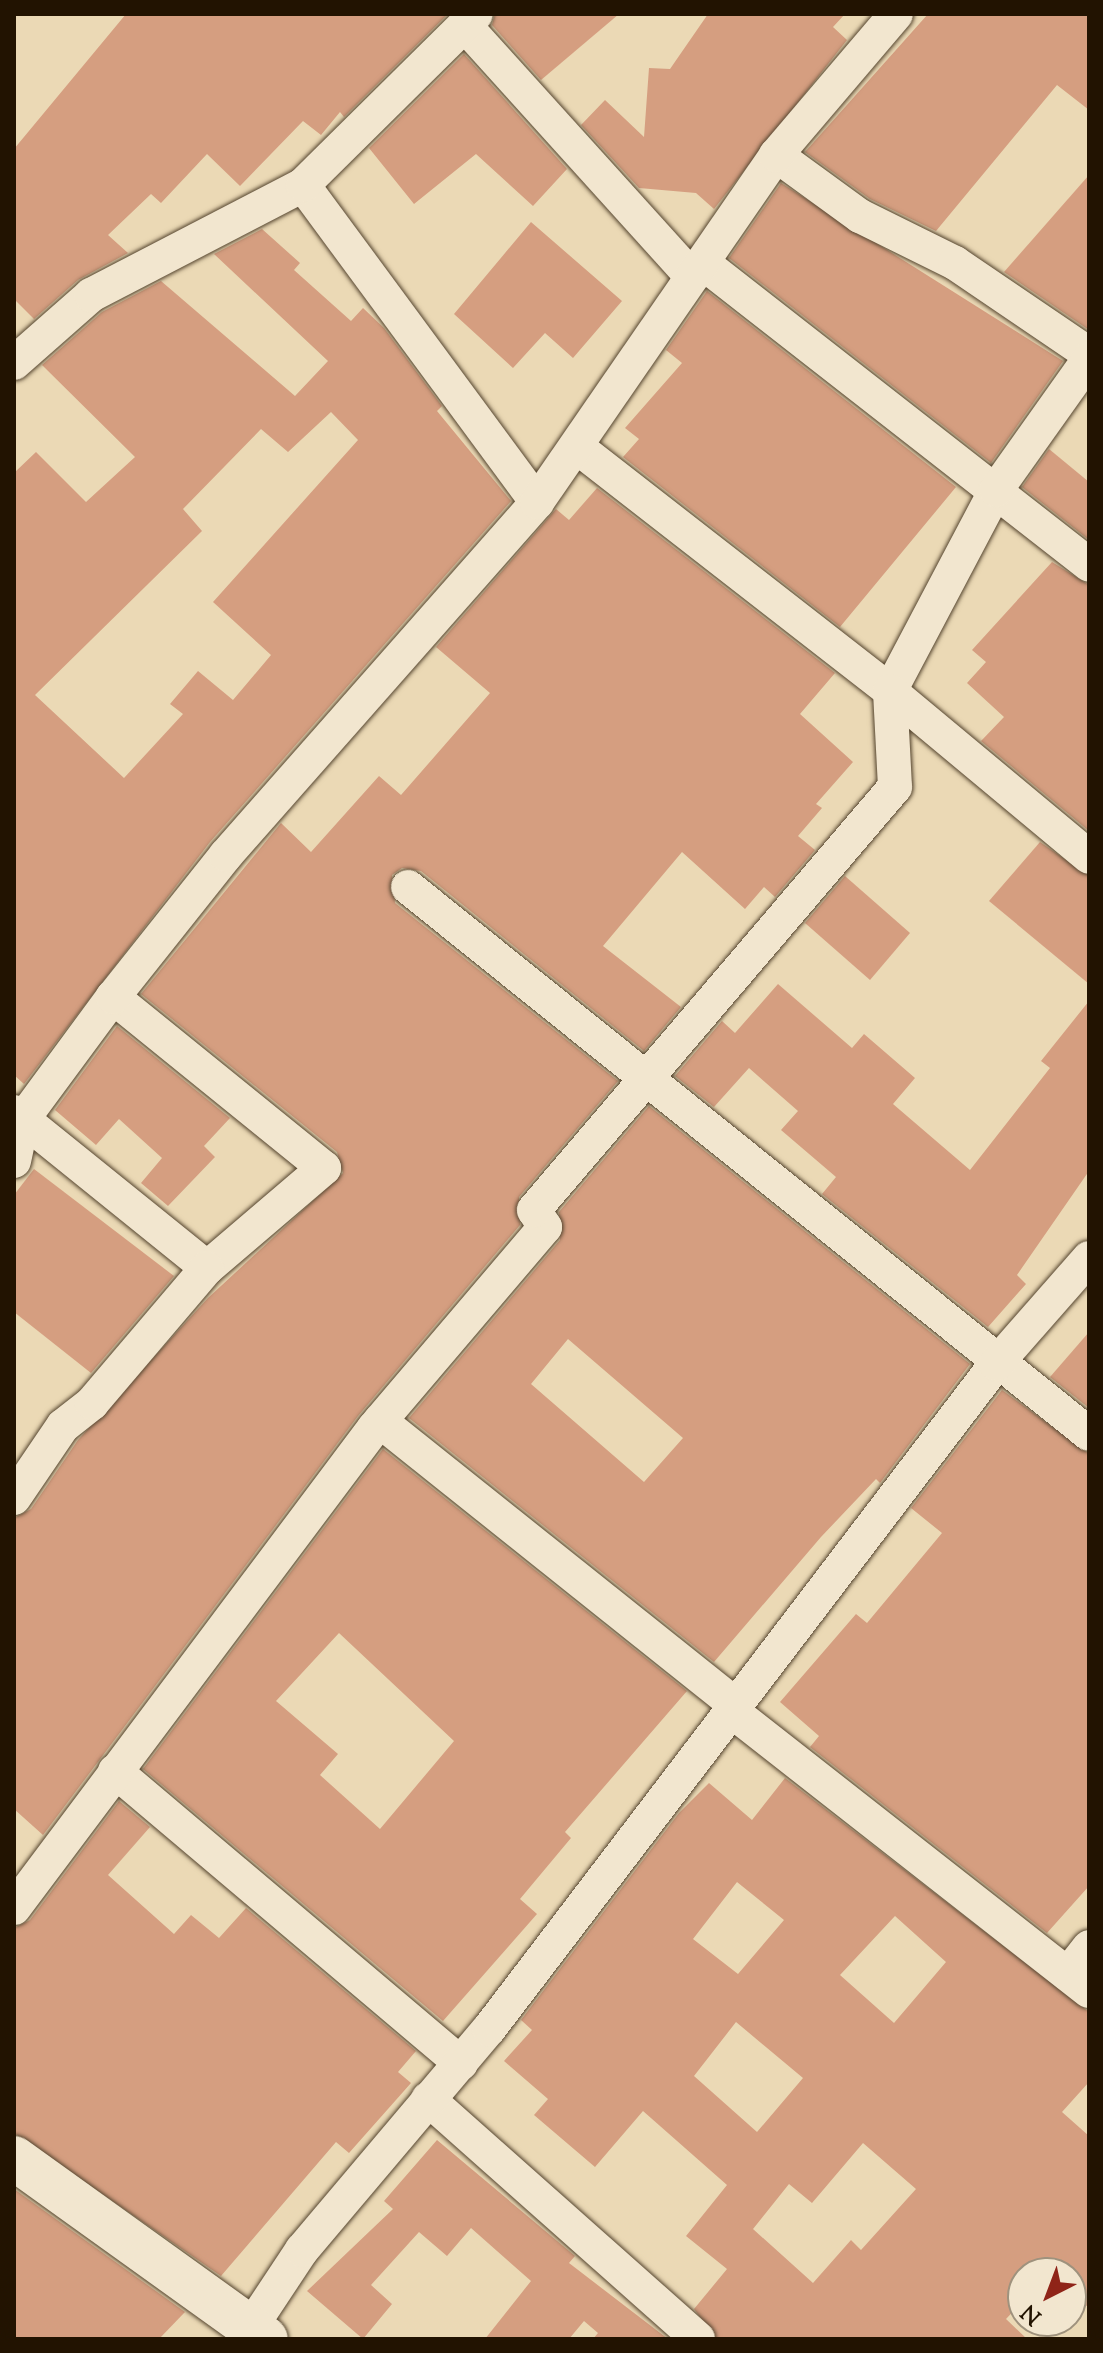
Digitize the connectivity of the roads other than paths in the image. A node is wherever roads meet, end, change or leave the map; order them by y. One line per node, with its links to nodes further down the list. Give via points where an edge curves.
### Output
1 (896, 14): 3 (street)
2 (472, 21): 4 (street); 5 (street)
3 (776, 155): 5 (street); 7 (street, via 860,216 955,263)
4 (303, 185): 6 (street, via 91,295); 10 (street)
5 (697, 270): 8 (street); 9 (street)
6 (21, 345)
7 (1089, 357): 9 (street)
8 (577, 447): 10 (street); 12 (street)
9 (996, 490): 11 (street); 12 (street)
10 (537, 502): 15 (street, via 226,855)
11 (1089, 565)
12 (890, 691): 13 (street); 16 (street, via 895,787)
13 (1089, 857)
14 (408, 887): 16 (street)
15 (113, 997): 17 (street); 20 (street, via 324,1168)
16 (646, 1075): 21 (street); 22 (street, via 534,1210 545,1227)
17 (18, 1116): 18 (street); 20 (street)
18 (14, 1161)
19 (1089, 1258): 21 (street)
20 (207, 1268): 24 (street, via 92,1403 63,1426)
21 (996, 1364): 23 (street); 25 (street)
22 (380, 1421): 25 (street); 26 (street)
23 (1089, 1434)
24 (14, 1498)
25 (734, 1708): 29 (street); 30 (street)
26 (115, 1771): 27 (street); 30 (street)
27 (14, 1908)
28 (1089, 1947): 29 (street)
29 (1078, 1982)
30 (461, 2063): 31 (street)
31 (428, 2099): 33 (street, via 302,2250); 34 (street)
32 (14, 2158): 33 (main road)
33 (254, 2335)
34 (698, 2339)

